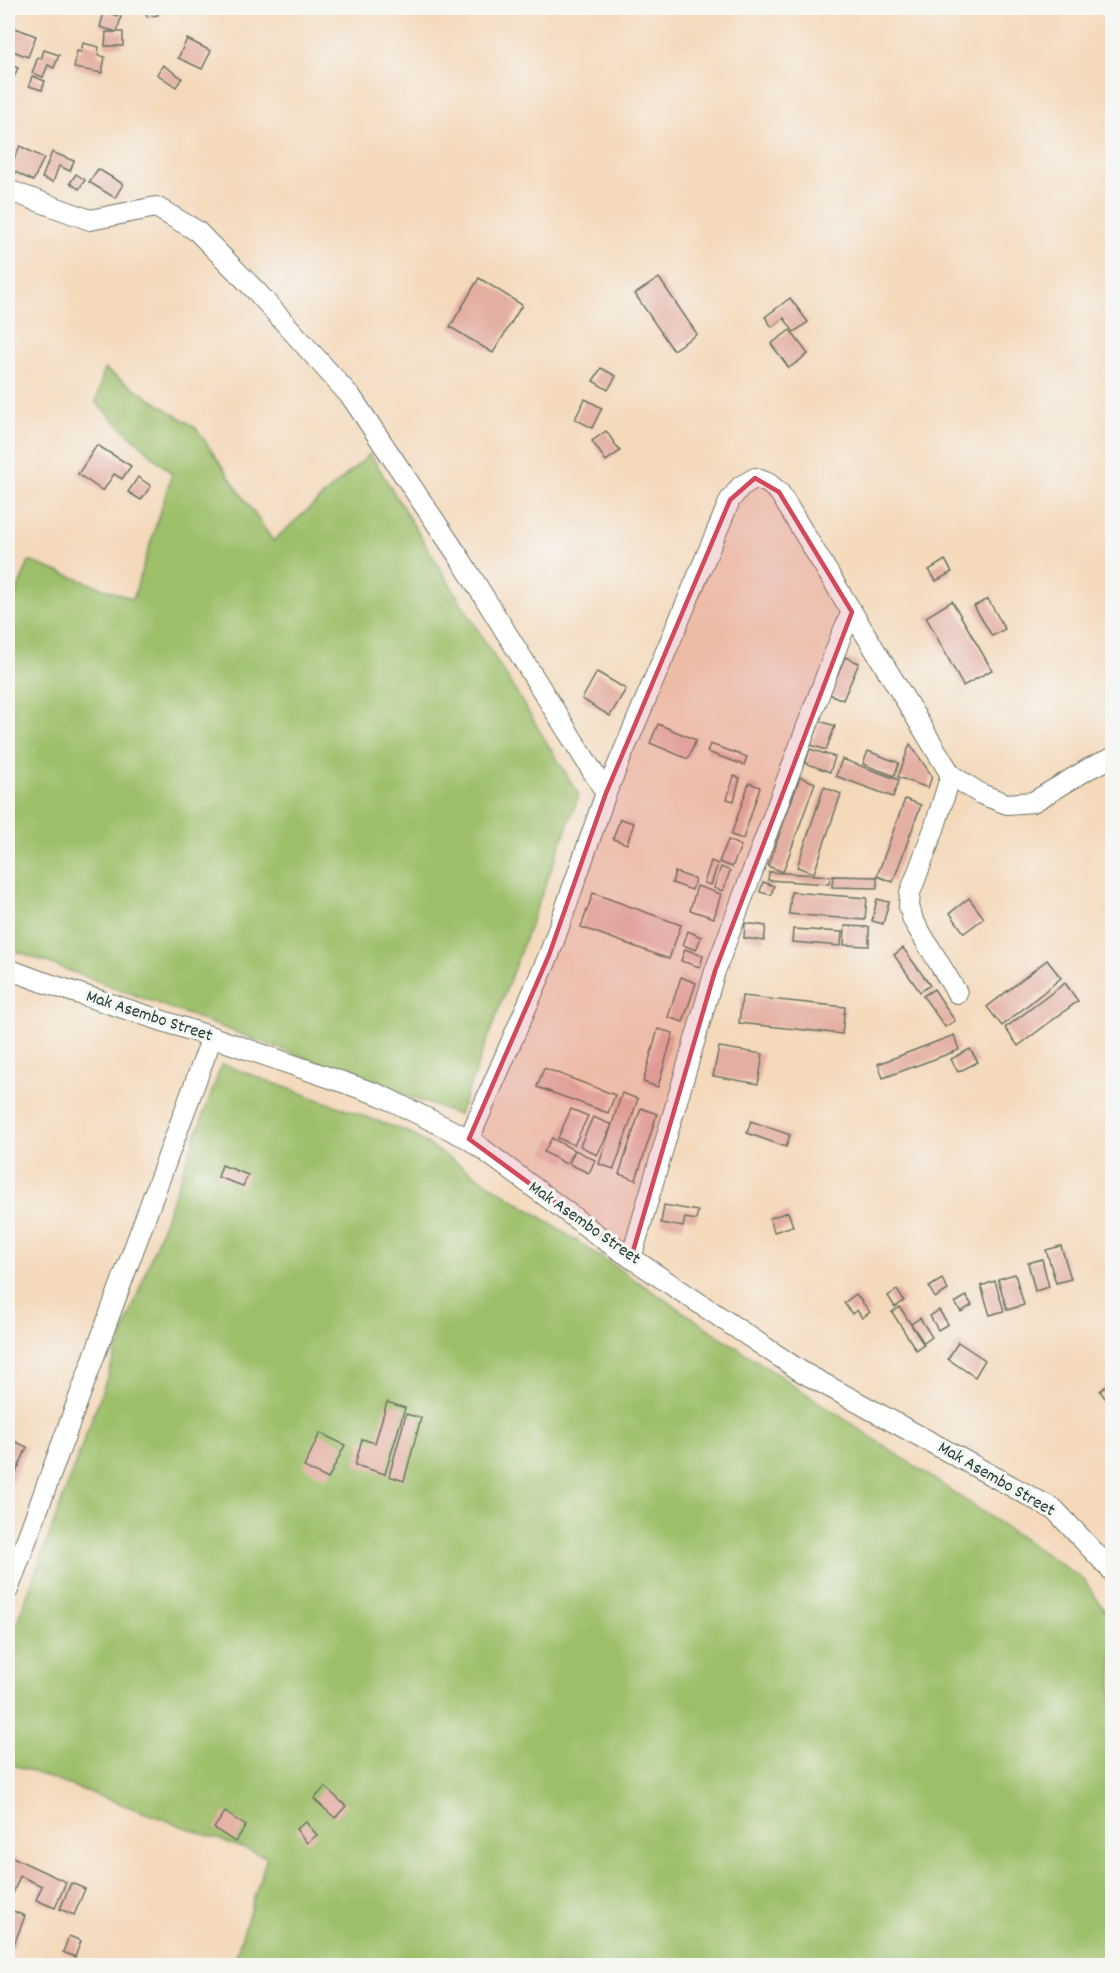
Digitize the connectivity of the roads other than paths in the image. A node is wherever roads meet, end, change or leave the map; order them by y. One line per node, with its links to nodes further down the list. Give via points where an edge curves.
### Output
1 (8, 189): 5 (street, via 90,220 156,207 204,238 352,398 461,560)
2 (852, 612): 4 (street); 5 (street, via 779,492 755,478 741,486 730,500); 10 (street, via 716,970)
3 (1113, 758): 4 (street, via 1033,801 1006,804)
4 (951, 776): 7 (street, via 910,893 909,906 913,920)
5 (606, 793): 9 (street, via 549,955)
6 (8, 969): 8 (street, Mak Asembo Street)
7 (957, 993)
8 (212, 1036): 9 (street, Mak Asembo Street, via 380,1095); 12 (street)
9 (469, 1139): 10 (street, Mak Asembo Street)
10 (631, 1258): 11 (street, Mak Asembo Street, via 802,1372 1055,1510)
11 (1113, 1571)
12 (8, 1590)

